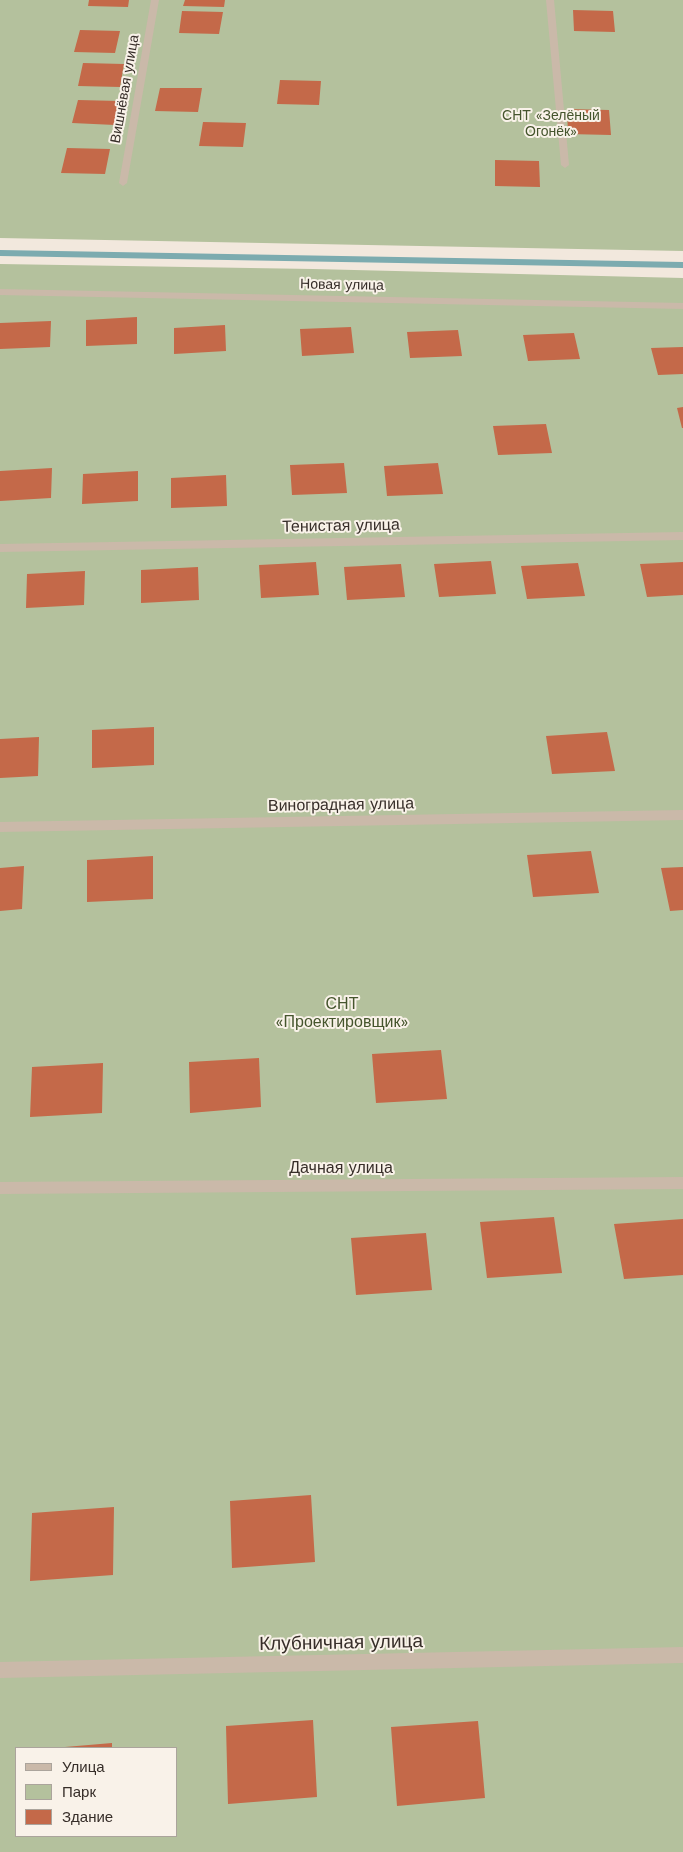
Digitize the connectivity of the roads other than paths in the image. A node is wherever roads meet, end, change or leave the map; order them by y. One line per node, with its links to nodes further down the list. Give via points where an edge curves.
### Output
1 (155, 0): 4 (street, Вишнёвая улица)
2 (550, 0): 3 (street)
3 (565, 165)
4 (123, 184)
5 (0, 292): 6 (street, Новая улица)
6 (683, 306)
7 (683, 536): 8 (street, Тенистая улица)
8 (0, 548)
9 (683, 815): 10 (street, Виноградная улица)
10 (0, 827)
11 (683, 1182): 12 (street, Дачная улица)
12 (0, 1188)
13 (683, 1655): 14 (street, Клубничная улица)
14 (0, 1670)

